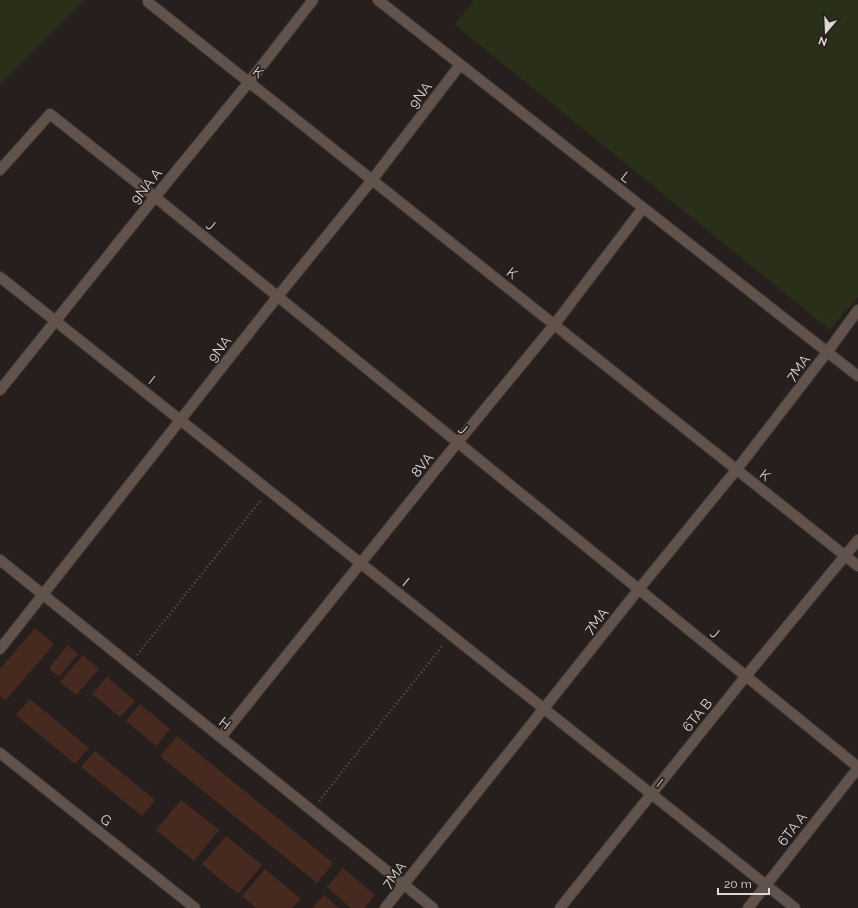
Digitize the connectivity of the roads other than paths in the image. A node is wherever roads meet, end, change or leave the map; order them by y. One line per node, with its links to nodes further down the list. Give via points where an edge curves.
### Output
1 (313, 0): 5 (street, 9NA A)
2 (378, 0): 4 (street, L)
3 (148, 2): 5 (street, K)
4 (460, 66): 7 (street, 9NA); 9 (street, L)
5 (249, 82): 7 (street, K); 8 (street, 9NA A)
6 (0, 170): 8 (street, J, via 50,114)
7 (372, 180): 11 (street, 9NA); 14 (street, K)
8 (155, 197): 11 (street, J); 13 (street, 9NA A)
9 (643, 208): 14 (street, 8VA); 15 (street, L)
10 (0, 277): 13 (street, I)
11 (278, 296): 18 (street, 9NA); 19 (street, J)
12 (858, 310): 15 (street, 7MA)
13 (55, 321): 17 (street, 9NA A); 18 (street, I)
14 (554, 324): 19 (street, 8VA); 20 (street, K)
15 (828, 351): 16 (street, L); 20 (street, 7MA)
16 (858, 376)
17 (0, 390)
18 (180, 420): 24 (street, I); 27 (street, 9NA)
19 (458, 442): 24 (street, 8VA); 26 (street, J)
20 (736, 470): 22 (street, K); 26 (street, 7MA)
21 (858, 540): 22 (street, 6TA B)
22 (846, 556): 25 (street, K); 29 (street, 6TA B)
23 (0, 560): 27 (street, H)
24 (361, 563): 30 (street, I); 31 (street, 8VA)
25 (858, 566)
26 (639, 589): 29 (street, J); 30 (street, 7MA)
27 (42, 595): 28 (street, 9NA); 31 (street, H)
28 (0, 649)
29 (746, 676): 33 (street, J); 34 (street, 6TA B)
30 (544, 709): 34 (street, I); 35 (street, 7MA)
31 (221, 737): 35 (street, H)
32 (0, 753): 37 (street, G)
33 (858, 768): 36 (street, 6TA A)
34 (652, 794): 36 (street, I); 40 (street, 6TA B)
35 (404, 885): 38 (street, 7MA); 39 (street, H)
36 (766, 885): 41 (street, 6TA A); 42 (street, I)
37 (195, 908)
38 (386, 908)
39 (433, 908)
40 (560, 908)
41 (748, 908)
42 (795, 908)

